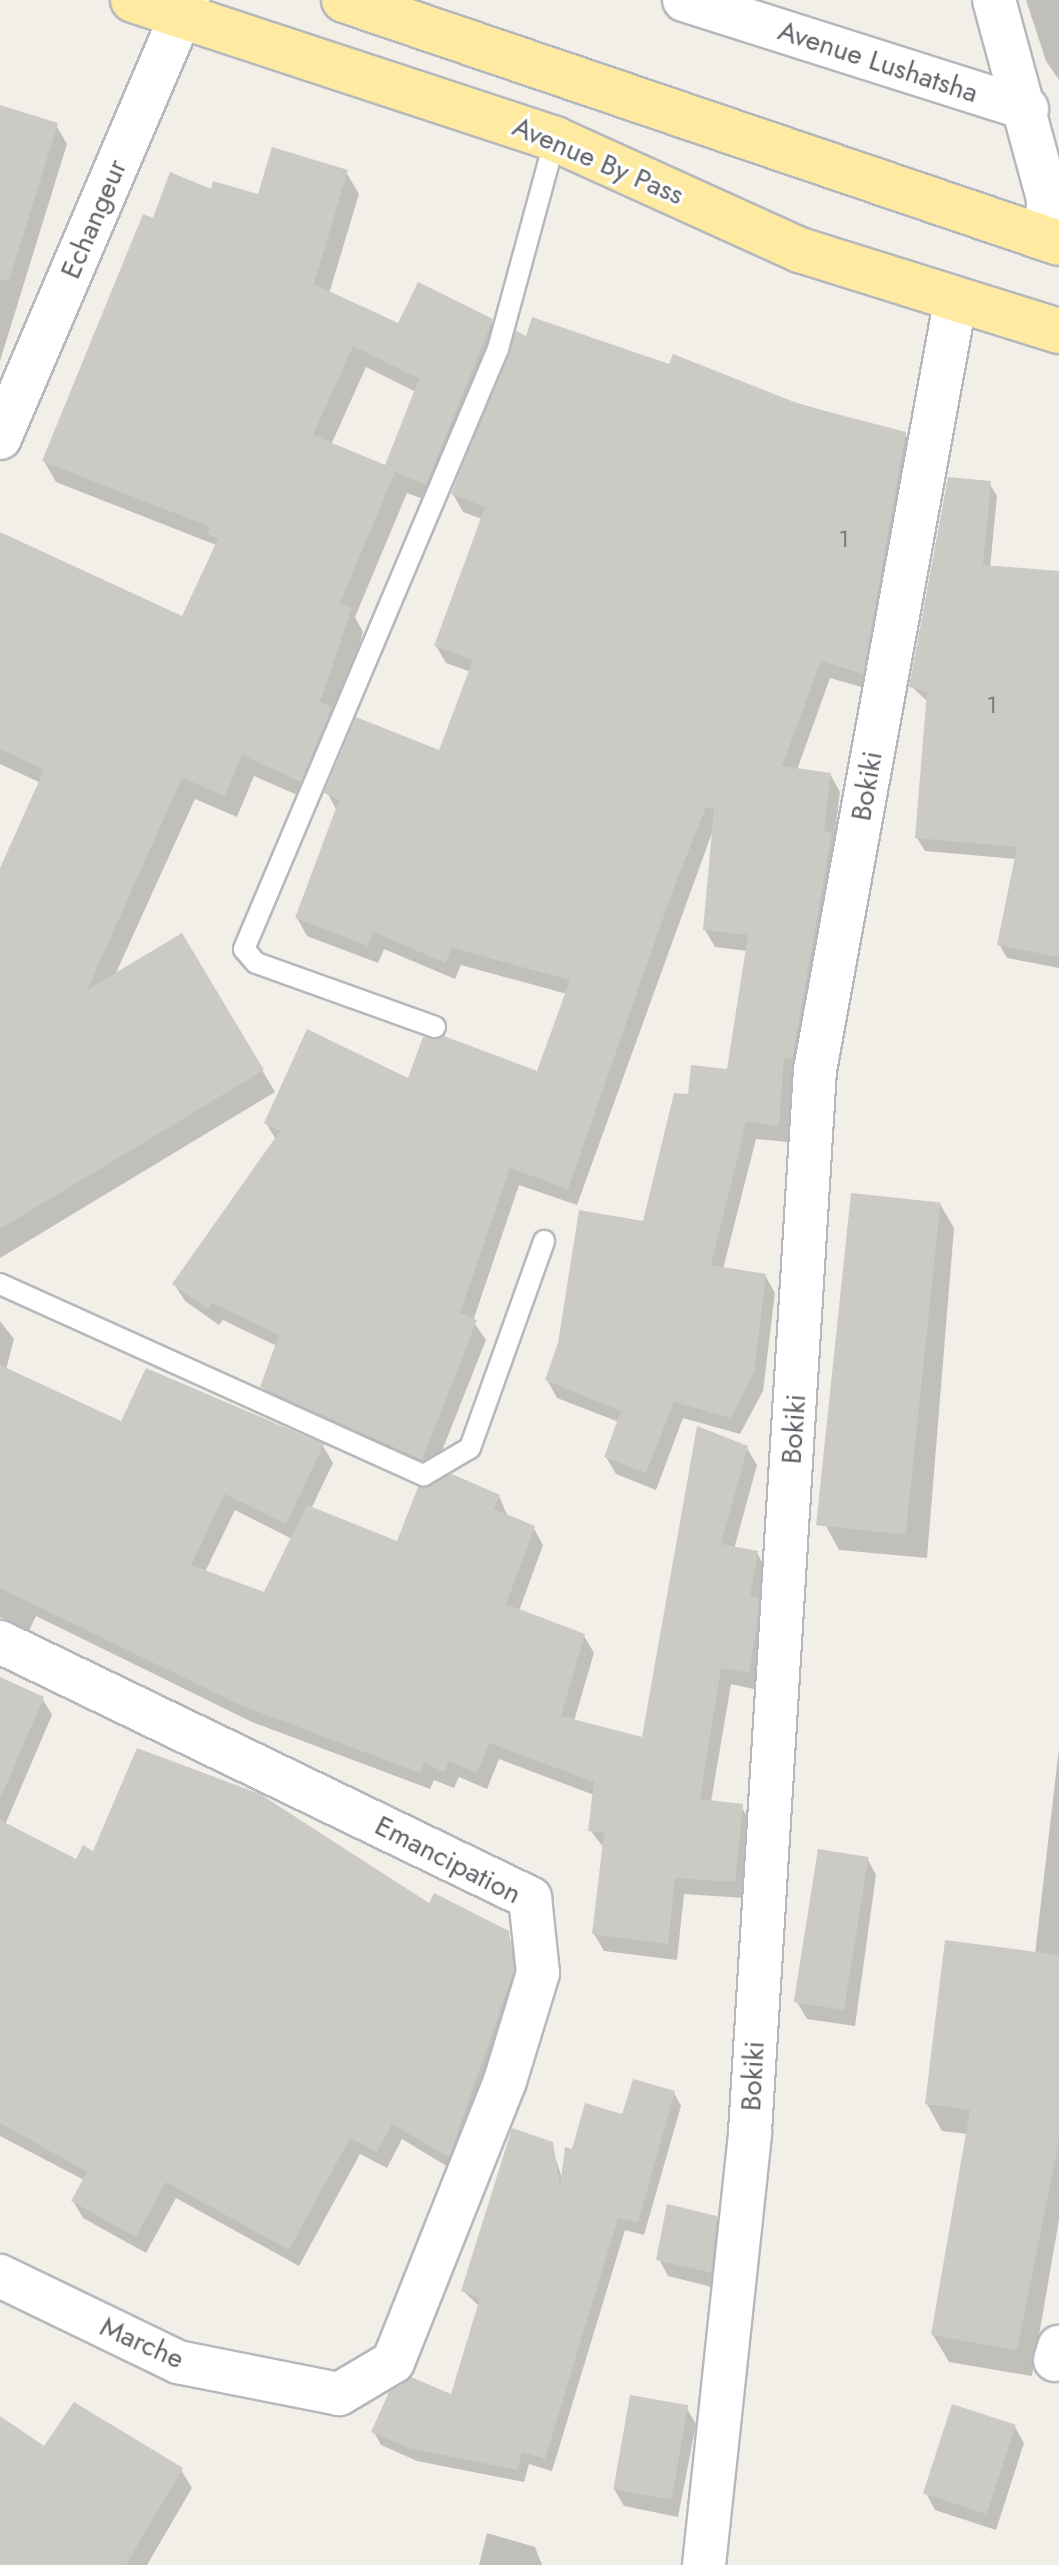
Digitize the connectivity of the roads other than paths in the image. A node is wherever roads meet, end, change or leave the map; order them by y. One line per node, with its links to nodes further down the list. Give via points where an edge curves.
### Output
1 (133, 0): 5 (highway, Avenue By Pass)
2 (344, 0): 8 (highway)
3 (684, 0): 6 (street, Avenue Lushatsha)
4 (994, 0): 6 (street)
5 (185, 7): 7 (highway, Avenue By Pass); 11 (street, Echangeur)
6 (1027, 109): 8 (street)
7 (555, 139): 9 (highway, Avenue By Pass, via 800,250); 12 (lane, via 498,349 244,949 256,963)
8 (1053, 241)
9 (955, 303): 10 (highway, Avenue By Pass); 18 (street, Bokiki, via 815,1070 750,2132)
10 (1059, 331)
11 (0, 438)
12 (435, 1027)
13 (544, 1241): 14 (lane, via 470,1448 424,1475)
14 (0, 1284)
15 (0, 1642): 17 (street, Emancipation, via 530,1898 538,1973 505,2081 393,2362)
16 (0, 2276): 17 (street, Marche, via 178,2362)
17 (339, 2394)
18 (704, 2565)

